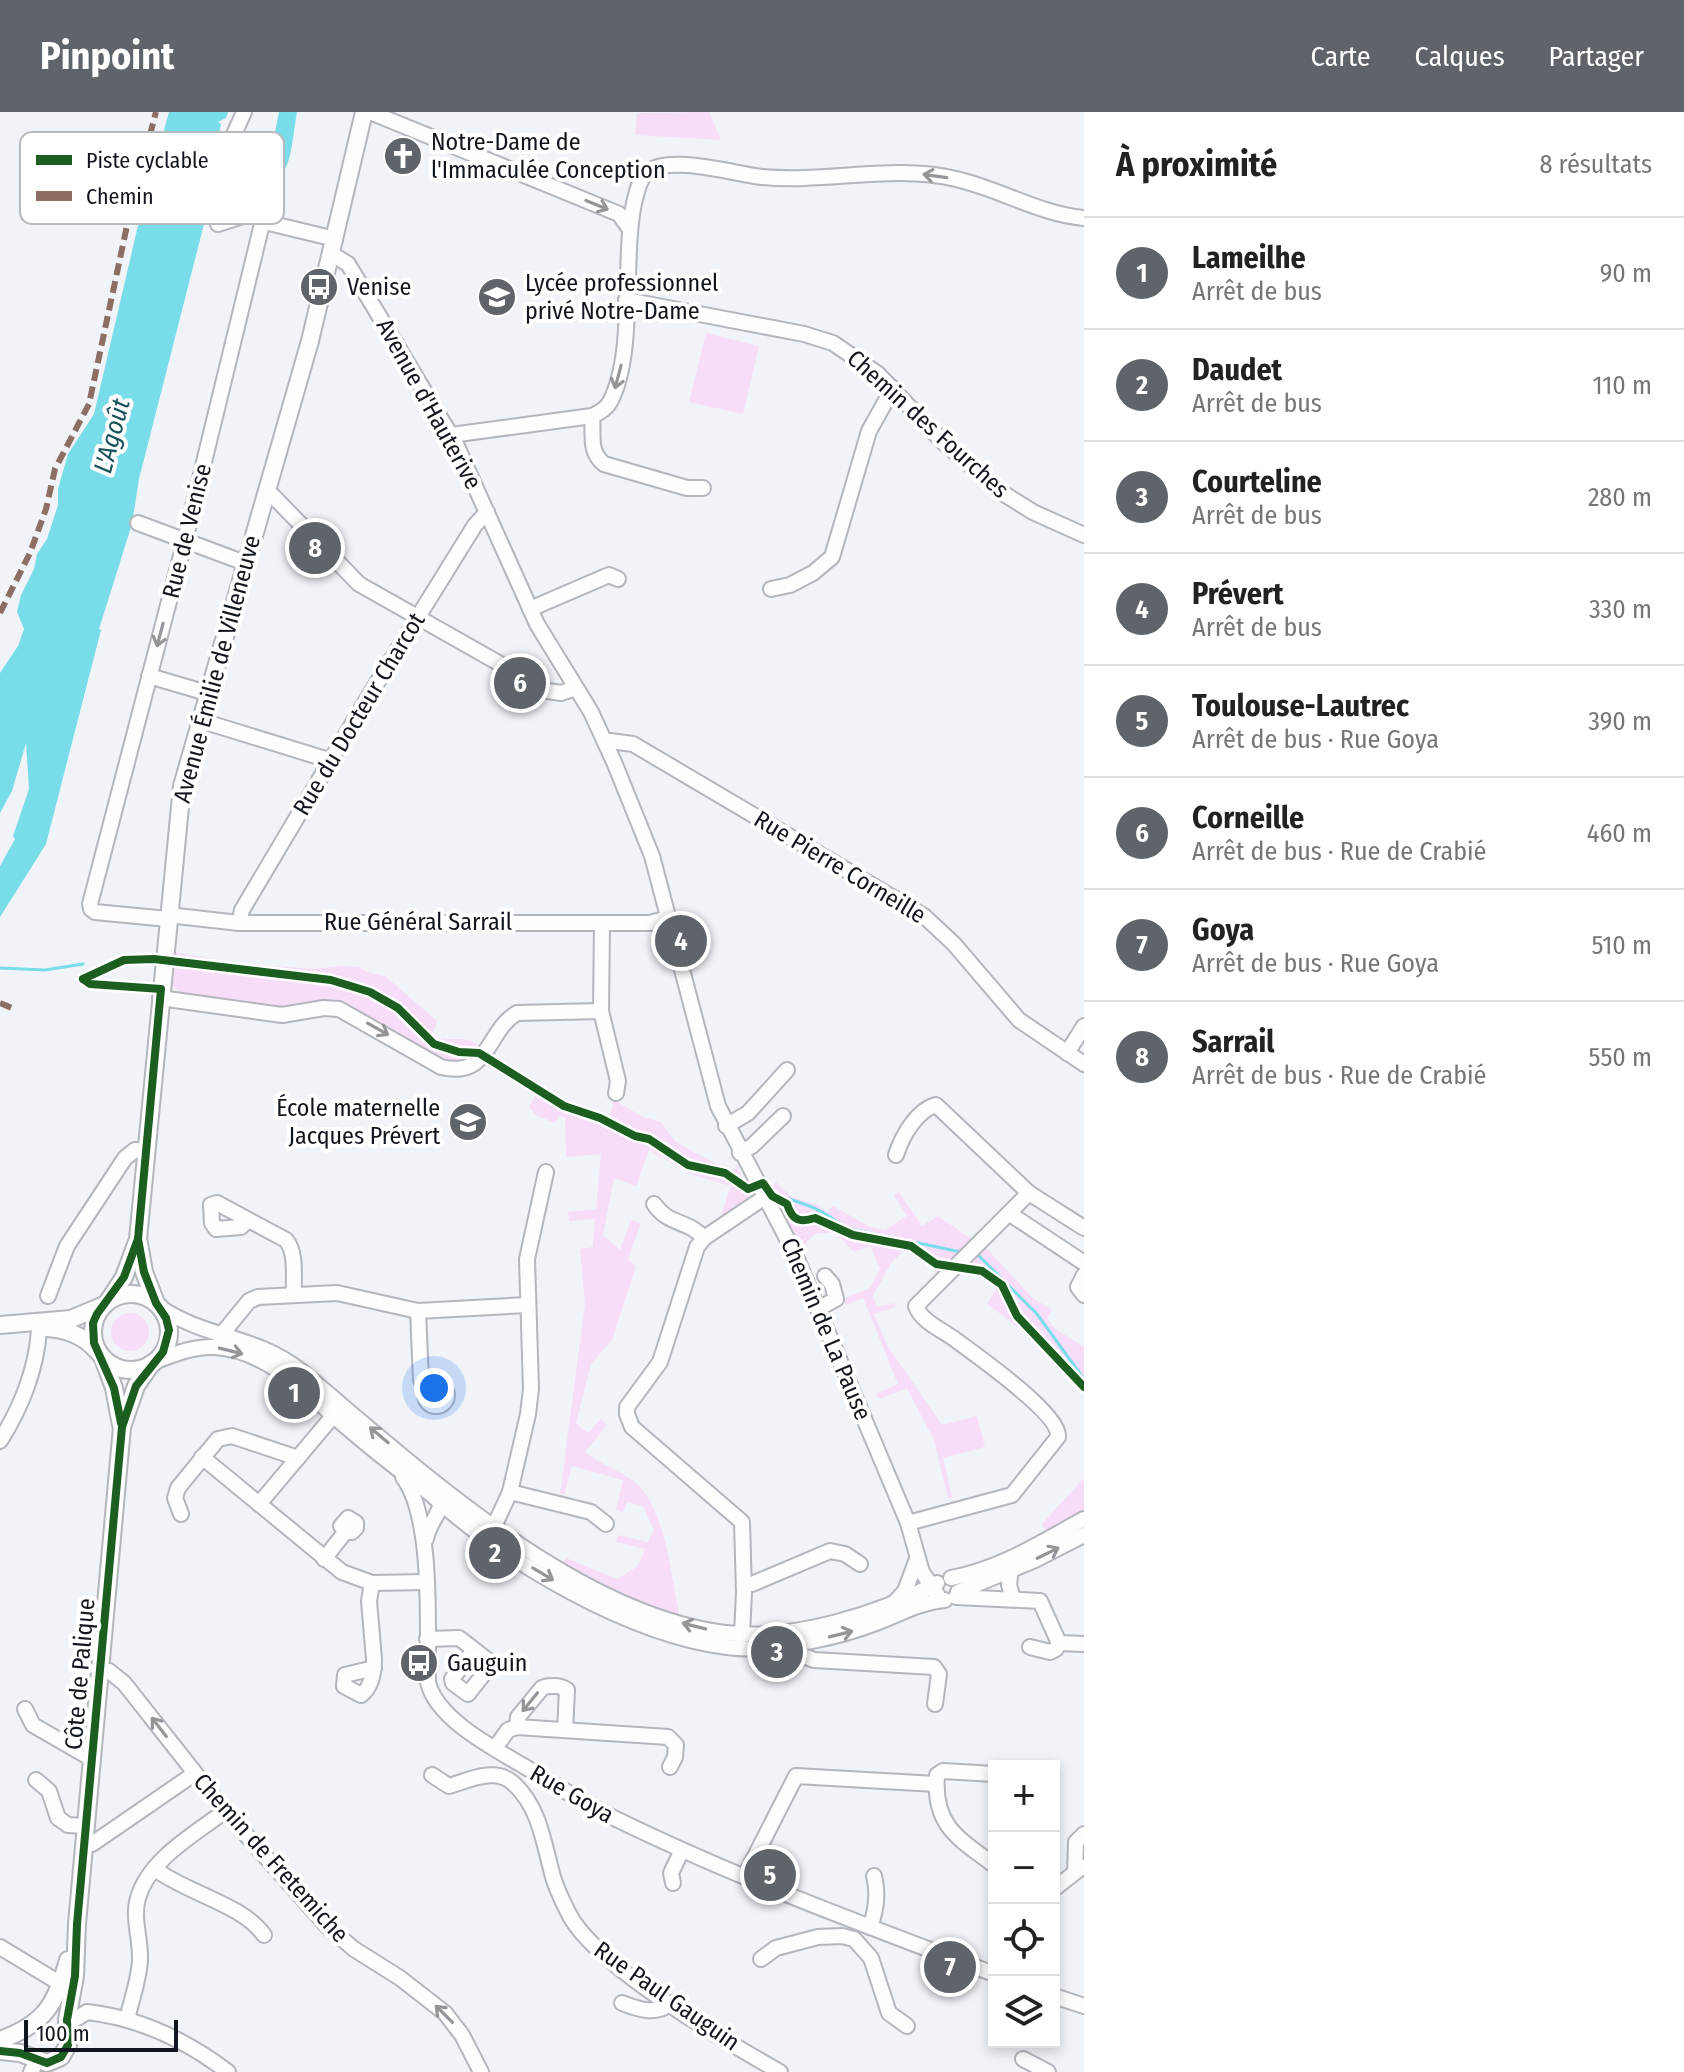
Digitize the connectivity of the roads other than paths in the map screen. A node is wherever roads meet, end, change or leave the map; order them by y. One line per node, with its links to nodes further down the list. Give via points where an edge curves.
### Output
1 (244, 112): 3 (street)
2 (367, 112): 7 (street, one-way to 7, via 619,214); 8 (main road, Avenue Émilie de Villeneuve)
3 (235, 132)
4 (1084, 218): 7 (street, one-way to 7, via 956,179 917,174 789,178 669,165 642,180)
5 (264, 224): 18 (street, Rue de Venise)
6 (267, 224): 8 (street)
7 (629, 228): 9 (street)
8 (333, 246): 12 (street, Avenue d'Hauterive); 14 (main road, Avenue Émilie de Villeneuve)
9 (626, 300): 10 (street, Chemin des Fourches, via 824,340 857,358); 11 (street, one-way to 11, via 623,355 613,394 606,408)
10 (893, 388): 17 (street, Chemin des Fourches, via 944,443 1001,492); 21 (street, via 869,431 832,557 813,573)
11 (592, 416): 12 (street); 13 (street, via 593,448 604,464)
12 (451, 435): 15 (street, Avenue d'Hauterive)
13 (703, 488)
14 (266, 494): 19 (main road, Avenue Émilie de Villeneuve); 23 (street, via 354,580)
15 (487, 512): 22 (street, Avenue d'Hauterive); 23 (street, Rue du Docteur Charcot)
16 (138, 523): 18 (street)
17 (1084, 535)
18 (185, 540): 19 (street); 24 (street, Rue de Venise, one-way to 24)
19 (245, 563): 26 (main road, Avenue Émilie de Villeneuve)
20 (618, 579): 22 (street, via 609,575)
21 (771, 589)
22 (530, 609): 25 (street, Avenue d'Hauterive)
23 (417, 617): 25 (street, via 548,691); 29 (street, Rue du Docteur Charcot)
24 (149, 676): 26 (street); 30 (street, Rue de Venise)
25 (576, 688): 28 (street, Avenue d'Hauterive)
26 (207, 693): 27 (main road, Avenue Émilie de Villeneuve)
27 (199, 720): 29 (street); 31 (main road, Avenue Émilie de Villeneuve, via 180,797)
28 (606, 744): 32 (street, Chemin de La Pause, via 644,834); 38 (street, Rue Pierre Corneille, via 633,744 924,916 1013,1015)
29 (332, 761): 33 (street, Rue du Docteur Charcot)
30 (91, 909): 31 (street, Rue Général Sarrail)
31 (168, 917): 33 (street, Rue Général Sarrail); 35 (main road, Avenue Émilie de Villeneuve)
32 (668, 918): 34 (street, Rue Général Sarrail); 43 (street, Chemin de La Pause)
33 (239, 923): 34 (street, Rue Général Sarrail)
34 (602, 924): 36 (street)
35 (160, 998): 36 (street, one-way to 36, via 269,1014 332,1008 441,1067 455,1069 480,1059 517,1013); 44 (main road, Avenue Émilie de Villeneuve)
36 (601, 1011): 41 (street, via 618,1081)
37 (1084, 1026): 38 (street)
38 (1067, 1053): 39 (street, Rue Pierre Corneille)
39 (1084, 1064)
40 (787, 1070): 43 (street, via 748,1113)
41 (616, 1093)
42 (783, 1116): 45 (street)
43 (726, 1126): 45 (street, Chemin de La Pause)
44 (146, 1151): 55 (main road, Avenue Émilie de Villeneuve); 61 (street, via 135,1150 125,1158 67,1246)
45 (740, 1153): 49 (street, Chemin de La Pause)
46 (896, 1155): 48 (street, via 903,1135 936,1105)
47 (546, 1172): 63 (street, via 528,1249)
48 (1029, 1193): 51 (street); 53 (street)
49 (765, 1197): 54 (street); 65 (street, Chemin de La Pause)
50 (654, 1204): 54 (street, via 662,1217 691,1227)
51 (1010, 1214): 56 (street); 85 (street, via 918,1301 917,1310 1051,1418 1058,1437 1012,1495)
52 (248, 1220): 59 (street, via 290,1245)
53 (1084, 1228)
54 (704, 1238): 97 (street, via 660,1362 630,1401 627,1414 632,1427 739,1518)
55 (138, 1239): 62 (main road, Avenue Émilie de Villeneuve, via 124,1277); 64 (main road, Avenue Émilie de Villeneuve)
56 (1084, 1263)
57 (1084, 1275): 60 (street, via 1078,1287)
58 (825, 1276): 65 (street, via 836,1296)
59 (294, 1294): 66 (street, via 337,1293); 69 (street, via 253,1298)
60 (1084, 1295)
61 (48, 1296)
62 (106, 1303): 64 (main road, via 133,1293); 67 (main road, via 71,1319); 70 (main road, via 92,1333)
63 (527, 1305): 66 (street); 79 (street, via 531,1389)
64 (158, 1306): 69 (street, via 191,1325); 71 (main road, via 166,1318 168,1341)
65 (818, 1309): 85 (street, Chemin de La Pause)
66 (418, 1311): 72 (street, via 421,1380)
67 (3, 1325): 68 (main road)
68 (39, 1329): 70 (main road, via 69,1332 91,1343); 75 (street, via 28,1381)
69 (222, 1334): 80 (street, one-way to 69, via 291,1363 260,1345)
70 (100, 1355): 71 (main road, via 111,1365 132,1370); 74 (main road, Côte de Palique)
71 (154, 1362): 73 (street, one-way to 73, via 199,1348 233,1350 281,1373); 74 (main road, Côte de Palique, via 136,1386)
72 (427, 1388)
73 (333, 1416): 77 (street); 78 (street)
74 (122, 1427): 109 (main road, Côte de Palique)
75 (0, 1441)
76 (202, 1457): 77 (street, via 214,1441 226,1436); 81 (street); 83 (street, via 176,1493)
77 (298, 1458): 81 (street)
78 (395, 1467): 80 (street); 82 (street, Rue Goya)
79 (510, 1492): 86 (street, via 591,1512); 88 (street)
80 (443, 1501): 82 (street); 88 (street); 90 (street, Rue Goya)
81 (259, 1504): 92 (street)
82 (418, 1508): 90 (street, Rue Goya)
83 (181, 1514)
84 (1084, 1519): 98 (street)
85 (908, 1523): 91 (street, Chemin de La Pause)
86 (606, 1524)
87 (357, 1531): 92 (street)
88 (491, 1533): 101 (street, one-way to 88, via 684,1624 615,1599); 106 (street, one-way to 106, via 582,1597 649,1628 728,1648)
89 (1084, 1535): 94 (street, one-way to 89)
90 (424, 1551): 95 (street, Rue Goya)
91 (918, 1555): 98 (street, Chemin de La Pause, via 922,1572); 100 (street, via 905,1591)
92 (324, 1559): 96 (street)
93 (860, 1564): 97 (street, via 830,1551)
94 (1011, 1568): 98 (street); 99 (street)
95 (426, 1582): 96 (street); 102 (street, Rue Goya)
96 (372, 1583): 108 (street)
97 (744, 1584): 101 (street)
98 (948, 1588): 99 (street); 100 (street); 106 (street, one-way to 98, via 924,1603)
99 (1013, 1599): 103 (street, via 1042,1603)
100 (892, 1605): 101 (street, via 793,1630)
101 (742, 1634)
102 (427, 1639): 107 (street, via 457,1638); 115 (street, Rue Goya, via 428,1682 435,1702)
103 (1059, 1643): 104 (street); 105 (street, via 1053,1652)
104 (1084, 1644)
105 (1030, 1647)
106 (800, 1649): 110 (street, via 793,1663); 111 (street, via 814,1660 934,1667 939,1674)
107 (474, 1650)
108 (374, 1668)
109 (105, 1671): 116 (main road, Côte de Palique); 119 (street, Chemin de Fretemiche, one-way to 109, via 124,1683)
110 (777, 1671)
111 (935, 1704)
112 (25, 1709): 116 (street, via 33,1725)
113 (517, 1727): 114 (street); 114 (street, one-way to 113, via 567,1690 554,1687 542,1688 518,1717); 115 (street, via 508,1730)
114 (565, 1730): 118 (street, via 668,1737 676,1745)
115 (495, 1748): 117 (street, Rue Goya)
116 (92, 1756): 127 (main road, Côte de Palique)
117 (517, 1762): 122 (street); 128 (street, Rue Goya, via 588,1805)
118 (670, 1767)
119 (192, 1769): 125 (street, Chemin de Fretemiche); 127 (street, via 191,1776)
120 (988, 1774): 124 (street, via 943,1771)
121 (432, 1775): 122 (street, via 449,1786 484,1776)
122 (507, 1779): 147 (street, Rue Paul Gauguin, via 535,1815 554,1880 575,1925 606,1957)
123 (36, 1780): 127 (street, via 49,1791 58,1818)
124 (936, 1784): 129 (street, via 945,1824); 132 (street, via 796,1776)
125 (225, 1811): 131 (street); 160 (street, Chemin de Fretemiche, one-way to 125, via 445,2013 335,1934)
126 (1084, 1834): 130 (street, via 1076,1842)
127 (88, 1838): 136 (main road, Côte de Palique)
128 (682, 1850): 132 (street, Rue Goya); 134 (street, via 671,1873)
129 (988, 1860)
130 (1081, 1867): 135 (street)
131 (155, 1869): 138 (street, via 249,1918); 150 (street, via 137,1901 139,1971)
132 (745, 1876): 137 (street, Rue Goya)
133 (874, 1876): 137 (street, via 874,1915)
134 (673, 1883)
135 (1060, 1884)
136 (77, 1924): 143 (main road); 153 (main road)
137 (866, 1926): 139 (street); 142 (street, Rue Goya)
138 (264, 1935)
139 (854, 1939): 141 (street, via 818,1937 776,1948); 152 (street, via 871,1958 889,2013)
140 (0, 1947): 143 (street)
141 (761, 1959)
142 (988, 1972)
143 (61, 1984): 151 (main road, via 54,2003)
144 (1060, 1998): 148 (street)
145 (1060, 1999): 149 (street)
146 (622, 2003): 147 (street, via 657,2010)
147 (670, 2003): 161 (street, Rue Paul Gauguin)
148 (1084, 2006)
149 (1084, 2015)
150 (127, 2020): 153 (street, via 87,2012 74,2020); 159 (street, via 183,2041)
151 (33, 2023): 153 (main road, via 53,2020 64,2028); 154 (main road); 157 (main road, via 24,2046)
152 (907, 2026)
153 (66, 2038): 157 (main road, via 55,2061); 158 (street)
154 (0, 2040)
155 (0, 2051): 157 (main road, via 20,2053)
156 (1023, 2059): 162 (street)
157 (37, 2065)
158 (64, 2072)
159 (228, 2072)
160 (481, 2072)
161 (780, 2072)
162 (1048, 2072)

